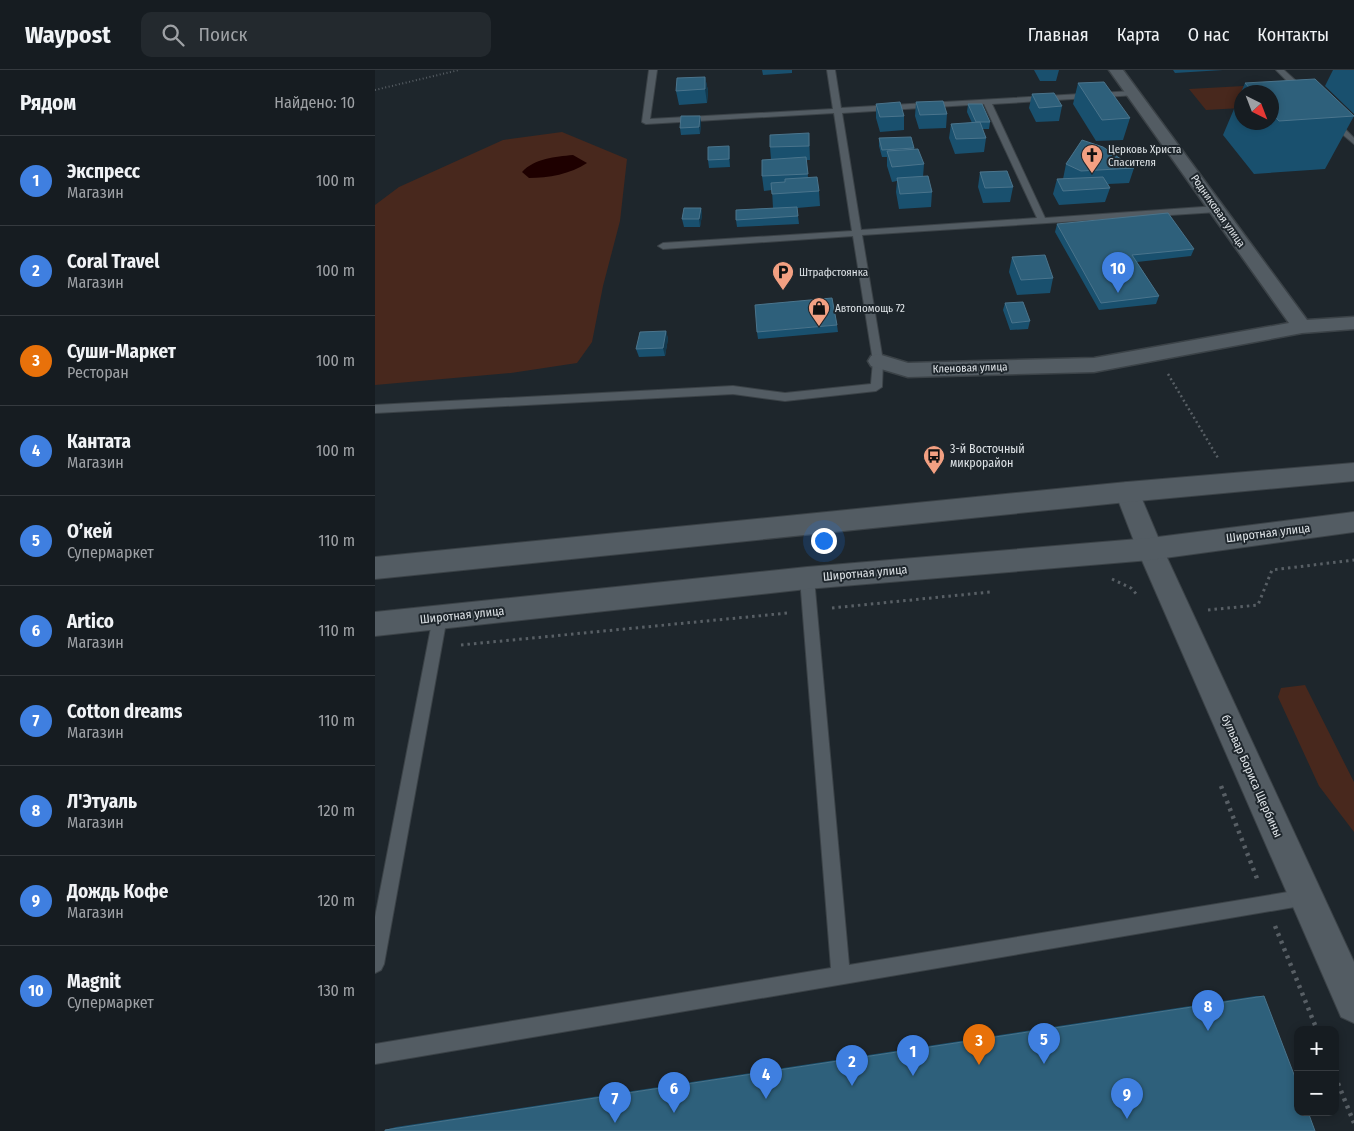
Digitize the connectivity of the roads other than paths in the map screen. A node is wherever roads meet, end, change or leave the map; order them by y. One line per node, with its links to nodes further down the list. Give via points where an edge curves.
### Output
1 (653, 70): 8 (lane, via 646,122)
2 (831, 70): 8 (lane)
3 (1116, 70): 5 (street, Родниковая улица)
4 (1280, 70): 6 (lane)
5 (1133, 94): 7 (lane); 11 (street, Родниковая улица)
6 (1307, 96)
7 (987, 102): 8 (lane); 12 (lane)
8 (839, 111): 13 (lane)
9 (1327, 116): 10 (lane)
10 (1354, 142)
11 (1217, 209): 12 (lane); 16 (street, Родниковая улица)
12 (1042, 220): 13 (lane)
13 (858, 233): 14 (lane); 17 (lane)
14 (663, 246)
15 (1354, 323): 16 (street, Кленовая улица)
16 (1302, 327): 17 (street, Кленовая улица, via 1094,365 908,370)
17 (878, 360): 18 (lane, via 876,387 785,396 733,390)
18 (375, 409)
19 (1354, 472): 20 (main road)
20 (1127, 492): 22 (main road, бульвар Бориса Щербины); 23 (main road)
21 (1354, 522): 22 (main road, Широтная улица)
22 (1150, 548): 24 (main road, Широтная улица); 27 (main road, бульвар Бориса Щербины)
23 (375, 568)
24 (807, 578): 25 (main road, Широтная улица); 29 (lane)
25 (440, 617): 26 (main road, Широтная улица); 28 (lane)
26 (375, 624)
27 (1306, 898): 29 (lane); 30 (main road, бульвар Бориса Щербины)
28 (375, 964)
29 (841, 976): 31 (lane)
30 (1354, 1004)
31 (375, 1054)

